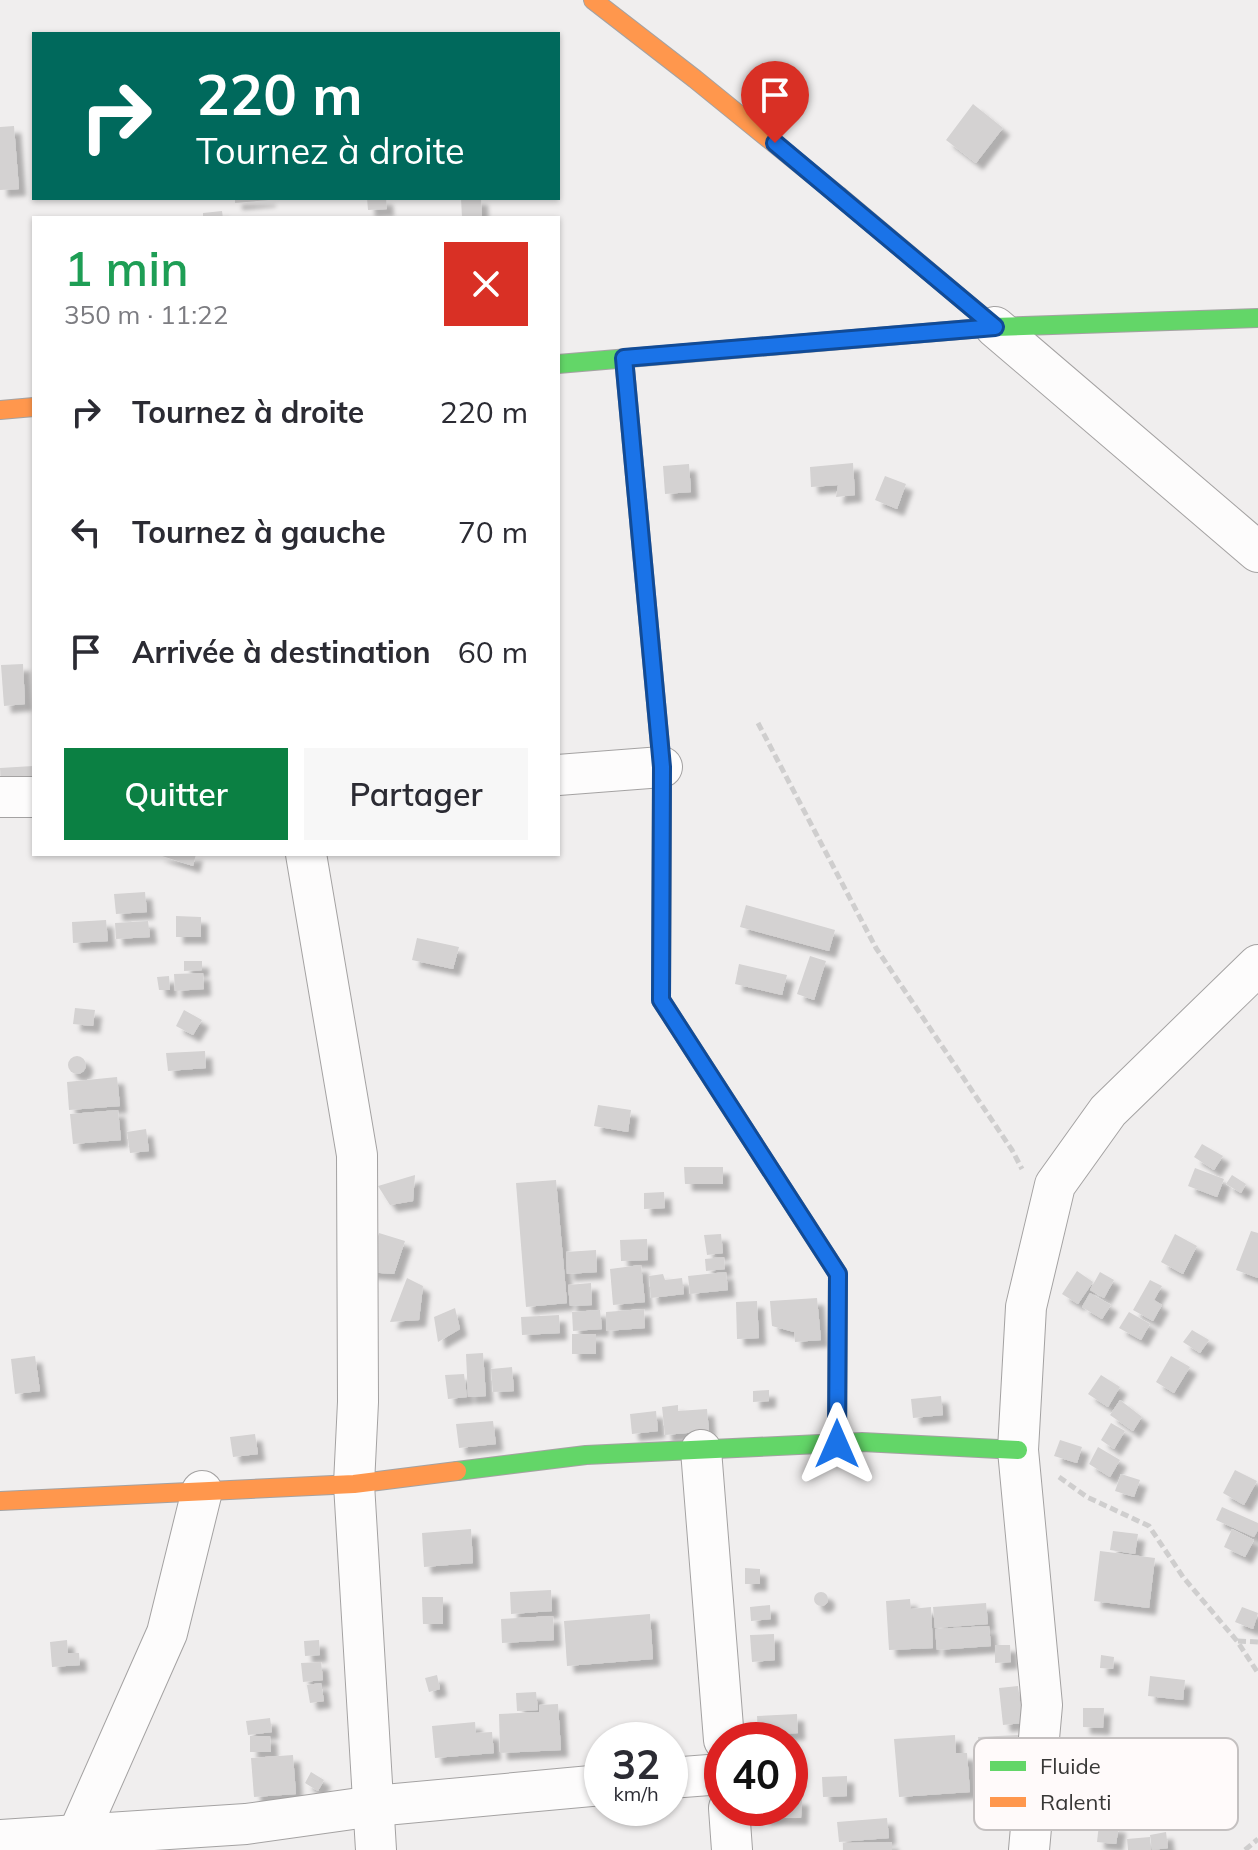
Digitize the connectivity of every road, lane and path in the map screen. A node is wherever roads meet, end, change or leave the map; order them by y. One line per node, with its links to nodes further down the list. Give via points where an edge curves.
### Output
1 (593, 0): 3 (street, via 822,181)
2 (1258, 318): 3 (street)
3 (995, 327): 4 (street); 8 (street)
4 (624, 358): 5 (street); 10 (street)
5 (560, 364)
6 (32, 407): 7 (street)
7 (0, 410)
8 (1258, 552)
9 (758, 723): 16 (path, via 876,948 1012,1150)
10 (662, 767): 11 (street); 17 (street, via 661,1000 838,1274)
11 (560, 775)
12 (0, 797): 13 (street)
13 (32, 797)
14 (306, 856): 20 (street, via 357,1155)
15 (1258, 965): 16 (street, via 1108,1111 1055,1185)
16 (1047, 1218): 19 (street, via 1026,1307)
17 (837, 1444): 18 (street); 19 (street)
18 (701, 1450): 20 (street, via 586,1455); 26 (street)
19 (1018, 1450): 23 (path, via 1087,1497 1149,1526); 27 (street, via 1042,1705)
20 (354, 1484): 21 (street); 29 (street)
21 (202, 1491): 22 (street); 34 (street, via 167,1633)
22 (0, 1501)
23 (1237, 1641): 24 (path); 25 (path)
24 (1258, 1642)
25 (1258, 1673)
26 (723, 1722)
27 (1039, 1738)
28 (584, 1787): 29 (street)
29 (374, 1806): 34 (street); 35 (street)
30 (730, 1826): 36 (street)
31 (1031, 1830): 37 (street)
32 (1258, 1839): 38 (path)
33 (0, 1840): 34 (street)
34 (74, 1842)
35 (376, 1850)
36 (732, 1850)
37 (1029, 1850)
38 (1245, 1850)

